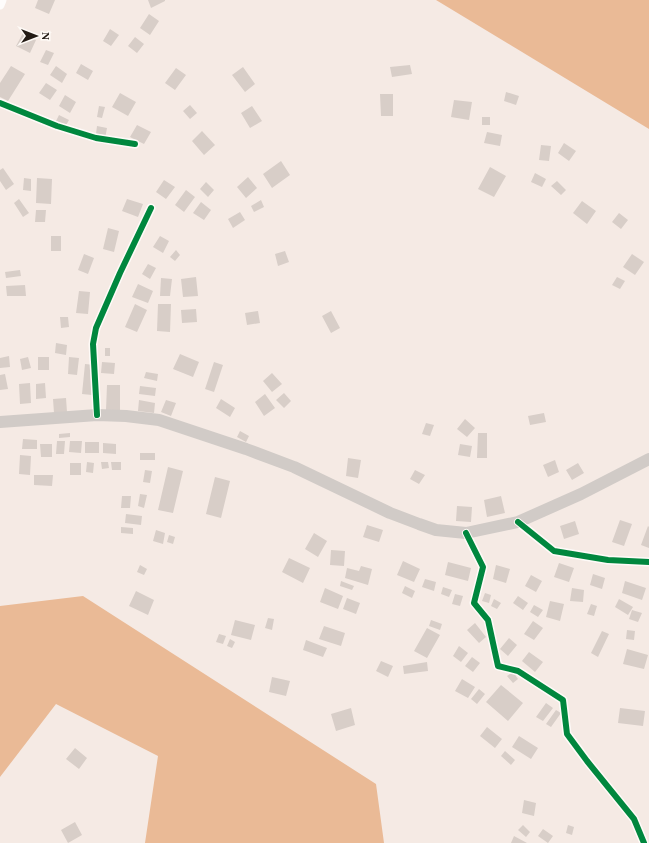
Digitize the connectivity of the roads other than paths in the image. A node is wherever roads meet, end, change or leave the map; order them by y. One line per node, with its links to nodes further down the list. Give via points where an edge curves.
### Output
1 (2, 0): 2 (street)
2 (0, 5)
3 (0, 103): 4 (street, via 57,126 96,138)
4 (135, 144)
5 (151, 208): 6 (street, via 96,328 93,344)
6 (97, 415): 7 (main road); 10 (main road, via 159,420 294,467 390,513 436,530)
7 (0, 422)
8 (649, 459): 9 (main road, via 588,491)
9 (518, 522): 10 (main road); 11 (street, via 554,552 608,560)
10 (466, 533): 12 (street, via 483,567 474,603 488,620 498,666 518,671 563,700 567,734 634,820)
11 (649, 562)
12 (644, 843)

